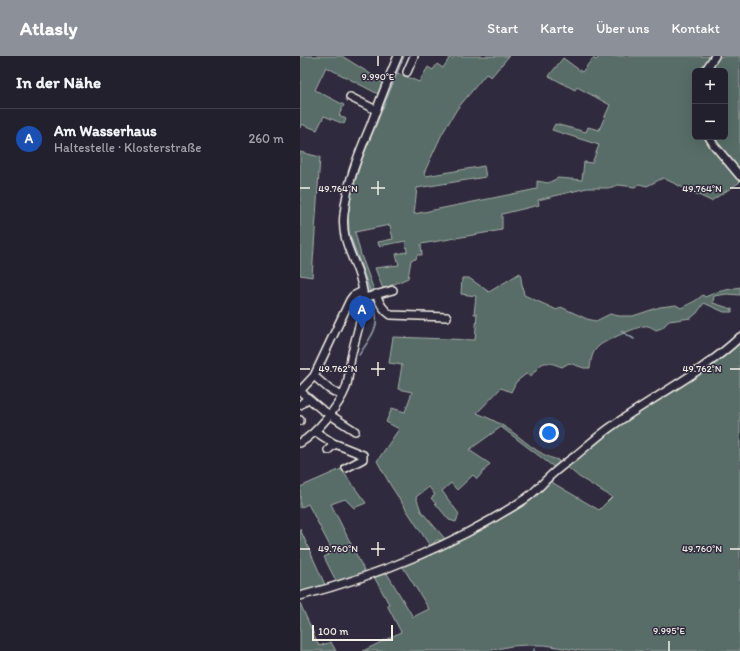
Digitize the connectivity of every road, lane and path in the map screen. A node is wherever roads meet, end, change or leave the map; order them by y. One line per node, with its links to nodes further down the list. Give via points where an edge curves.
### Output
1 (398, 56): 7 (street)
2 (414, 56): 5 (street)
3 (715, 56): 4 (street)
4 (707, 68)
5 (407, 72)
6 (350, 97): 7 (street)
7 (376, 110): 12 (street, via 354,165 343,225 344,236)
8 (711, 140): 9 (street)
9 (740, 176)
10 (393, 290): 11 (street)
11 (375, 294): 12 (street); 13 (street, via 381,306 391,315)
12 (364, 295): 15 (street, via 353,296 350,300); 17 (street, via 363,311)
13 (447, 317)
14 (740, 337): 27 (street, via 684,380 608,429 533,494 518,503 445,543 407,560)
15 (314, 376): 16 (street); 17 (street)
16 (300, 391): 18 (street)
17 (342, 396): 20 (street)
18 (308, 398): 19 (street); 20 (street)
19 (300, 405)
20 (329, 415): 21 (street); 22 (street)
21 (355, 431)
22 (316, 432): 23 (street); 24 (street)
23 (300, 443)
24 (335, 444): 25 (street); 26 (street, via 363,455 363,459)
25 (328, 450)
26 (346, 468)
27 (300, 596)

